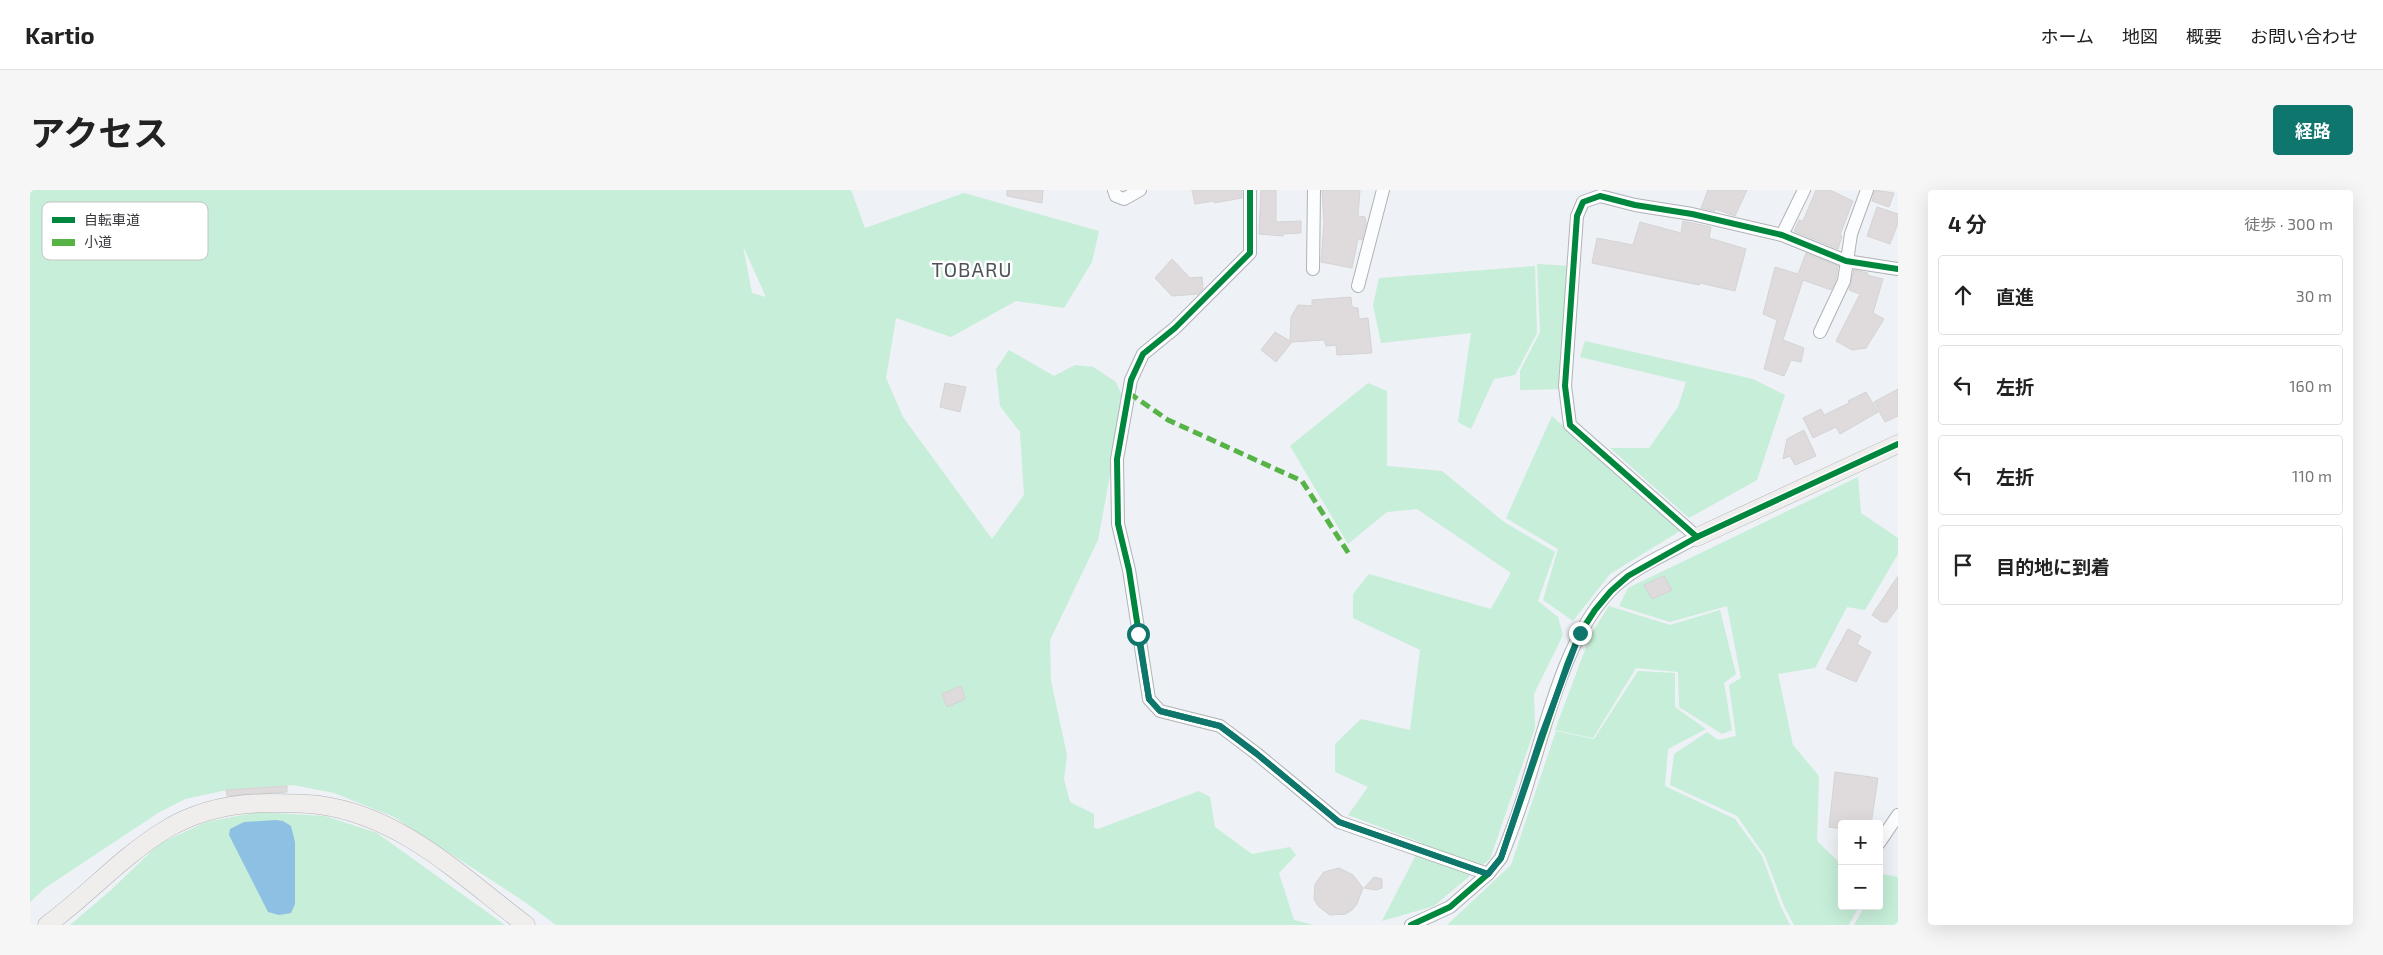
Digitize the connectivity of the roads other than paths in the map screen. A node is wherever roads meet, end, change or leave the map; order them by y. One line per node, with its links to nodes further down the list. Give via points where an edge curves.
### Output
1 (1114, 190): 2 (street, via 1116,196 1124,199)
2 (1140, 190)
3 (1250, 190): 18 (street, via 1250,253 1175,328 1144,354 1131,380 1117,459 1118,524 1129,570 1149,699 1160,711 1220,726 1339,822)
4 (1314, 190): 10 (street)
5 (1804, 190): 8 (street)
6 (1868, 190): 9 (street, via 1851,234)
7 (1382, 191): 12 (street)
8 (1782, 235): 9 (street); 15 (street, via 1600,196 1583,202 1577,216 1565,386 1570,425)
9 (1846, 261): 11 (street); 13 (street, via 1844,281)
10 (1312, 269)
11 (1898, 269)
12 (1358, 286)
13 (1820, 332)
14 (1898, 444): 15 (street)
15 (1698, 537): 18 (street, via 1628,576 1594,610 1567,665 1501,858)
16 (1898, 815): 17 (street)
17 (1883, 837)
18 (1488, 874): 21 (street, via 1450,907)
19 (47, 925): 20 (street, via 107,873 167,829 214,810 262,803 319,804 350,811 387,826 427,848)
20 (526, 925)
21 (1411, 925)

